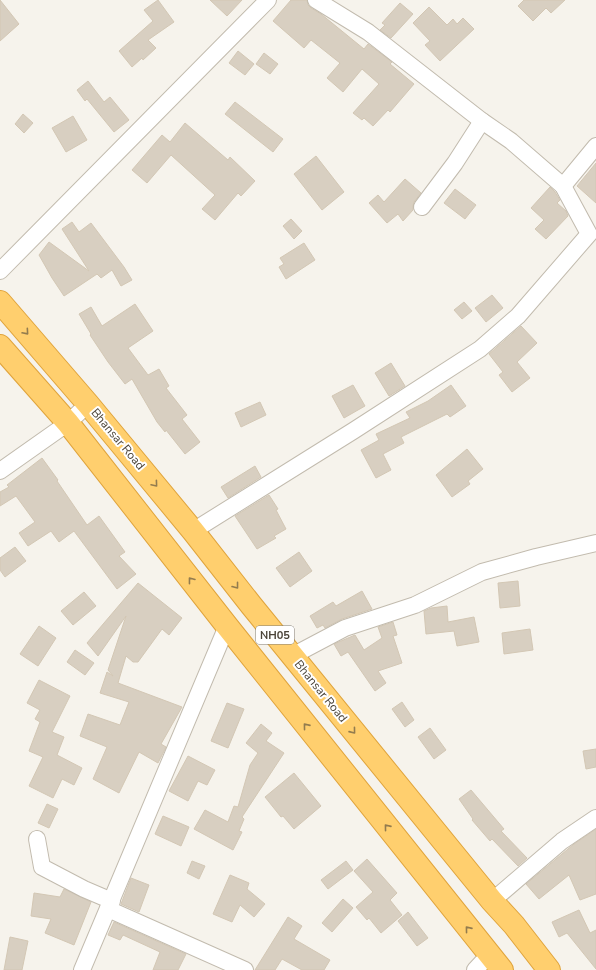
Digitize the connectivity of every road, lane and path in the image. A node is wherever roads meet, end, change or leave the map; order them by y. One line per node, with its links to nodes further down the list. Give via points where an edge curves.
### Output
1 (268, 0): 8 (street)
2 (316, 0): 3 (street, via 368,32)
3 (482, 121): 5 (street); 6 (street)
4 (596, 146): 5 (street)
5 (563, 186): 7 (street)
6 (422, 207)
7 (592, 234): 14 (street, via 518,316 480,349)
8 (0, 271)
9 (0, 302): 11 (highway, Bhansar Road / NH05, one-way to 11)
10 (0, 346): 12 (highway, NH05)
11 (88, 404): 12 (street); 14 (highway, Bhansar Road / NH05, one-way to 14)
12 (68, 423): 13 (street); 16 (highway, NH05, one-way to 12)
13 (0, 471)
14 (193, 530): 17 (highway, Bhansar Road / NH05, one-way to 17)
15 (596, 543): 17 (street, via 482,572 415,604 344,628)
16 (228, 626): 21 (street); 22 (highway, NH05, one-way to 16)
17 (292, 656): 20 (highway, Bhansar Road / NH05, one-way to 20)
18 (596, 818): 20 (street, via 562,841)
19 (37, 839): 21 (street, via 42,867)
20 (492, 901): 25 (highway, Bhansar Road / NH05)
21 (110, 905): 23 (street); 24 (street)
22 (489, 965)
23 (82, 970)
24 (245, 970)
25 (549, 970)

